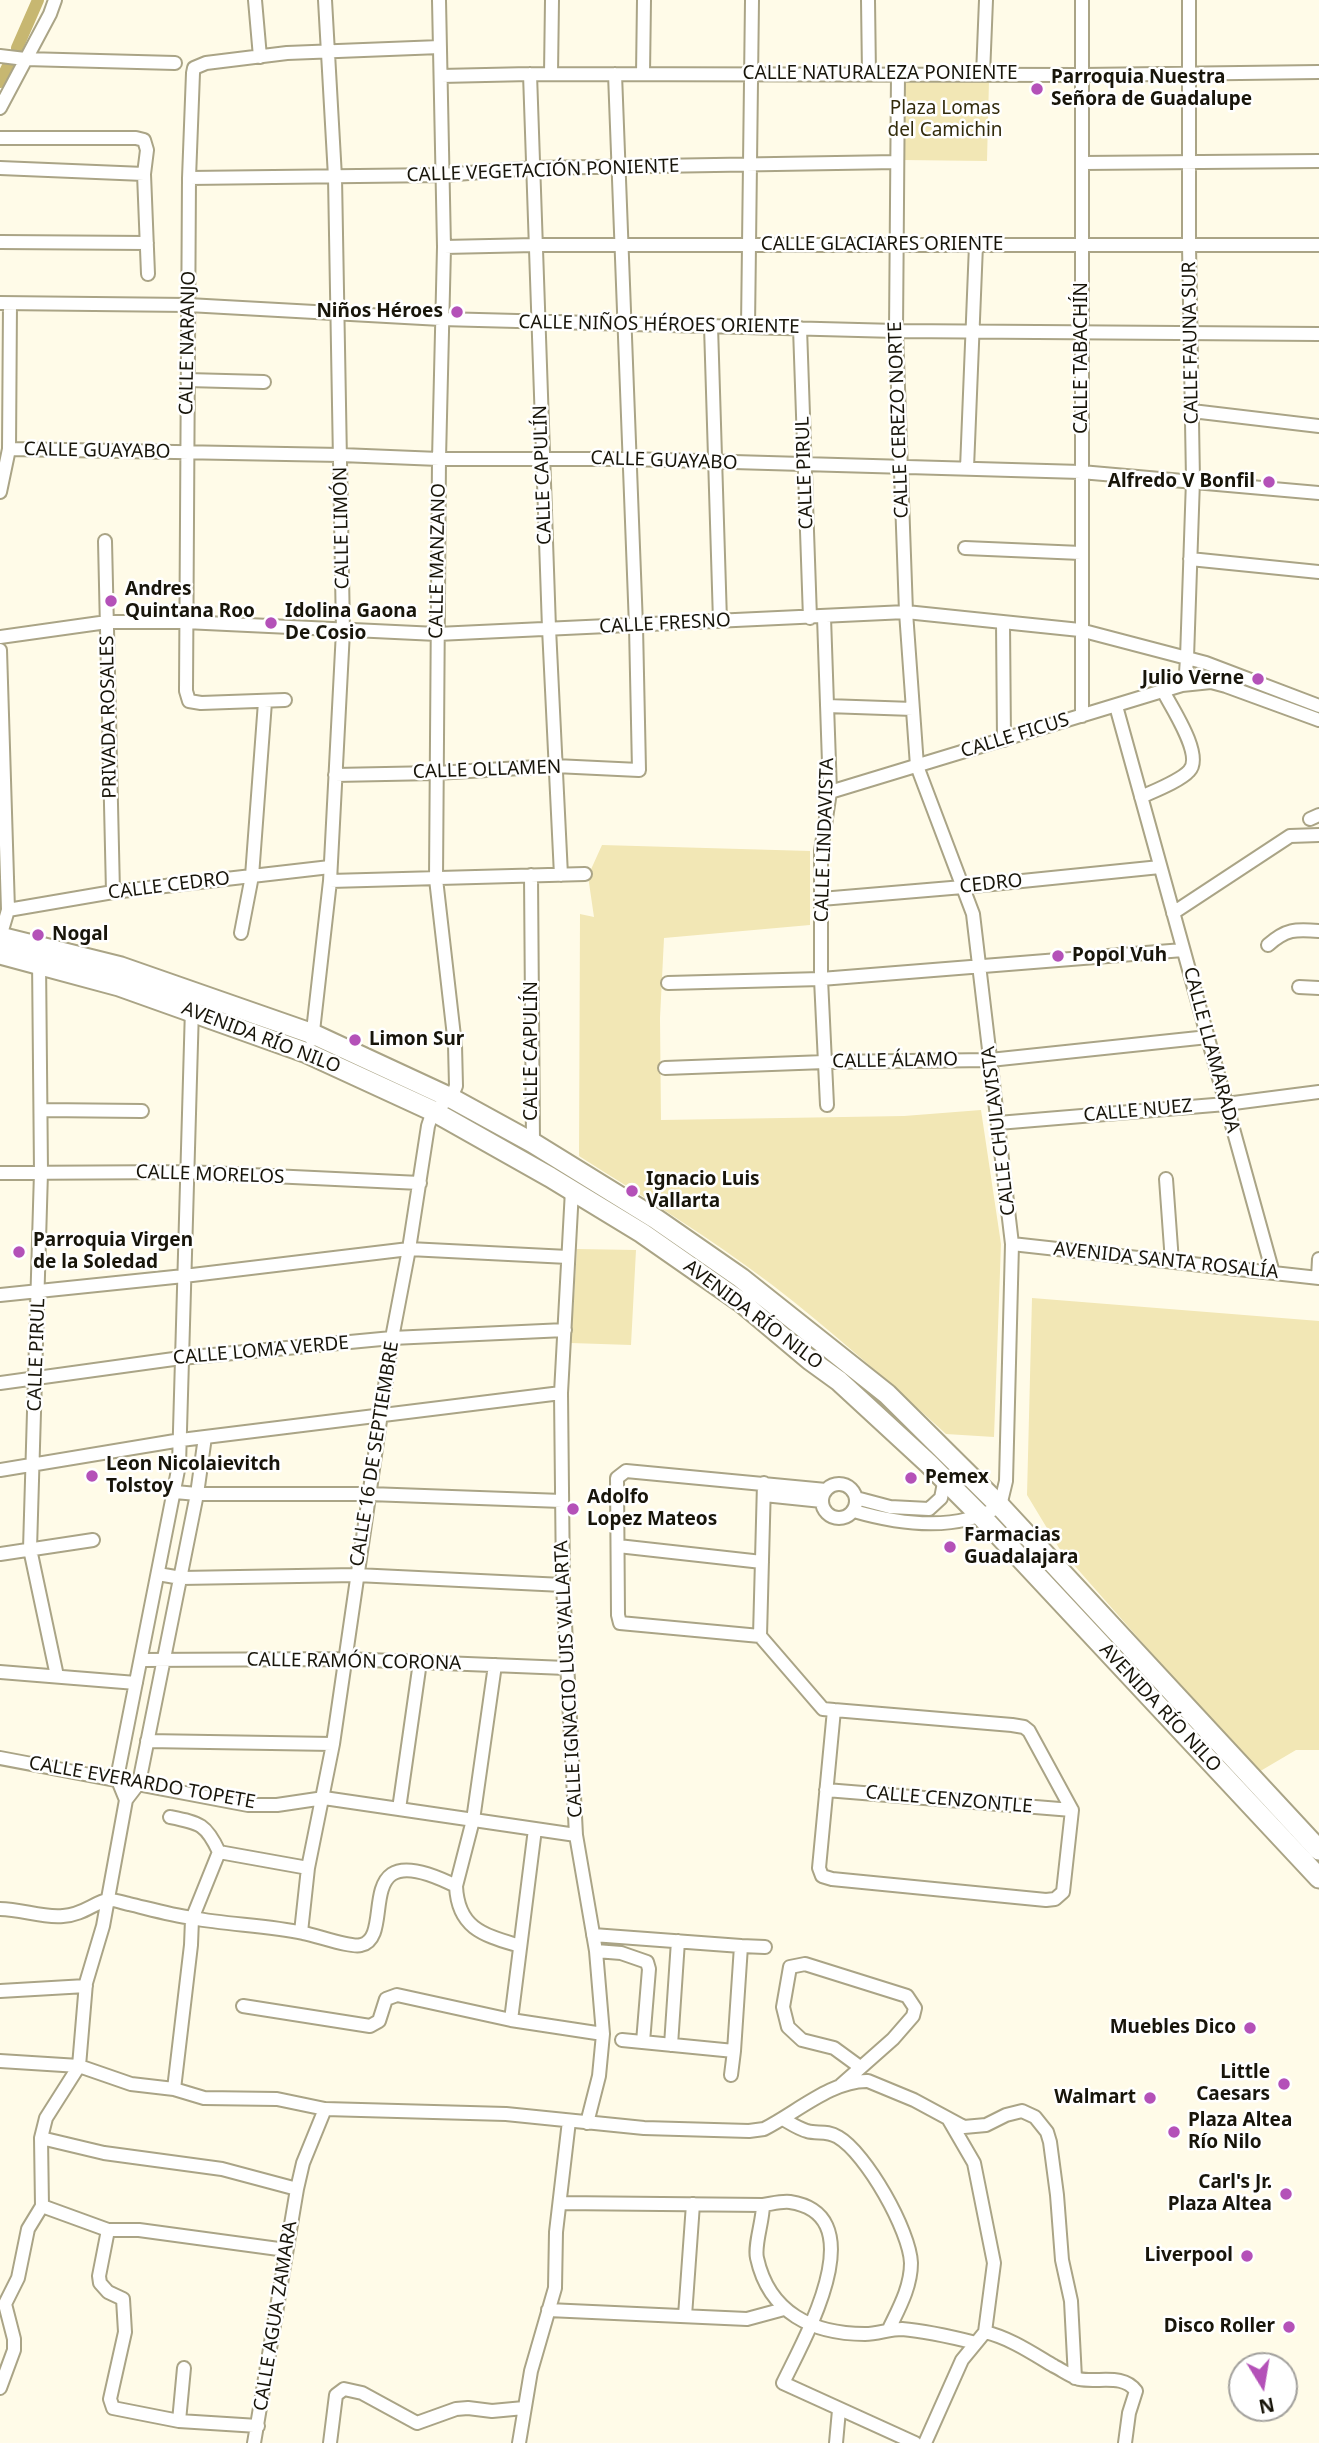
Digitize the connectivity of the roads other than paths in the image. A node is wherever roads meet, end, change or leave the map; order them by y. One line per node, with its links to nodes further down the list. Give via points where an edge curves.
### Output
1 (55, 0): 18 (street)
2 (255, 0): 12 (street)
3 (325, 0): 14 (street, CALLE LIMÓN)
4 (439, 0): 13 (street, CALLE MANZANO)
5 (552, 0): 23 (street)
6 (644, 0): 25 (street)
7 (752, 0): 26 (street)
8 (868, 0): 27 (street)
9 (986, 0): 29 (street)
10 (1082, 0): 30 (street, CALLE TABACHÍN)
11 (1189, 0): 21 (street, CALLE FAUNA SUR)
12 (259, 40): 15 (street); 17 (street)
13 (440, 47): 14 (street); 31 (street, CALLE MANZANO)
14 (329, 52): 15 (street); 44 (street, CALLE LIMÓN)
15 (287, 54): 17 (street)
16 (0, 56): 18 (street)
17 (260, 57): 45 (street, CALLE NARANJO, via 194,68)
18 (25, 59): 19 (street); 32 (street)
19 (176, 63)
20 (1319, 72): 21 (street, CALLE NATURALEZA PONIENTE)
21 (1189, 73): 30 (street, CALLE NATURALEZA PONIENTE); 37 (street, CALLE FAUNA SUR)
22 (530, 74): 23 (street, CALLE NATURALEZA PONIENTE); 31 (street, CALLE NATURALEZA PONIENTE); 41 (street, CALLE CAPULÍN)
23 (551, 74): 24 (street, CALLE NATURALEZA PONIENTE)
24 (615, 74): 25 (street, CALLE NATURALEZA PONIENTE); 39 (street)
25 (643, 74): 26 (street, CALLE NATURALEZA PONIENTE)
26 (751, 74): 27 (street, CALLE NATURALEZA PONIENTE); 35 (street)
27 (869, 74): 28 (street, CALLE NATURALEZA PONIENTE)
28 (898, 74): 29 (street, CALLE NATURALEZA PONIENTE); 36 (street, CALLE CEREZO NORTE)
29 (983, 75): 30 (street, CALLE NATURALEZA PONIENTE)
30 (1083, 75): 38 (street, CALLE TABACHÍN)
31 (441, 76): 43 (street, CALLE MANZANO)
32 (0, 108)
33 (0, 138): 42 (street, via 136,138 144,141 147,150)
34 (1319, 161): 37 (street)
35 (750, 162): 36 (street, CALLE VEGETACIÓN PONIENTE); 39 (street, CALLE VEGETACIÓN PONIENTE); 50 (street)
36 (897, 162): 51 (street, CALLE CEREZO NORTE)
37 (1189, 162): 38 (street); 54 (street, CALLE FAUNA SUR)
38 (1083, 163): 53 (street, CALLE TABACHÍN)
39 (618, 167): 41 (street, CALLE VEGETACIÓN PONIENTE); 49 (street)
40 (0, 168): 42 (street)
41 (533, 168): 43 (street, CALLE VEGETACIÓN PONIENTE); 48 (street, CALLE CAPULÍN)
42 (144, 174): 47 (street)
43 (443, 175): 44 (street, CALLE VEGETACIÓN PONIENTE); 56 (street, CALLE MANZANO)
44 (335, 177): 45 (street, CALLE VEGETACIÓN PONIENTE); 60 (street, CALLE LIMÓN)
45 (189, 178): 59 (street, CALLE NARANJO)
46 (0, 242): 47 (street)
47 (147, 243): 57 (street)
48 (536, 245): 49 (street, CALLE GLACIARES ORIENTE); 56 (street, CALLE GLACIARES ORIENTE); 62 (street, CALLE CAPULÍN)
49 (621, 245): 50 (street, CALLE GLACIARES ORIENTE); 63 (street)
50 (749, 245): 51 (street, CALLE GLACIARES ORIENTE); 65 (street)
51 (897, 245): 52 (street, CALLE GLACIARES ORIENTE); 67 (street, CALLE CEREZO NORTE)
52 (976, 245): 53 (street, CALLE GLACIARES ORIENTE); 68 (street)
53 (1082, 245): 54 (street, CALLE GLACIARES ORIENTE); 69 (street, CALLE TABACHÍN)
54 (1189, 245): 55 (street, CALLE GLACIARES ORIENTE); 70 (street, CALLE FAUNA SUR)
55 (1319, 245)
56 (444, 247): 61 (street, CALLE MANZANO)
57 (148, 274)
58 (5, 303): 59 (street, CALLE NIÑOS HÉROES ORIENTE); 76 (street)
59 (188, 305): 60 (street, CALLE NIÑOS HÉROES ORIENTE); 72 (street, CALLE NARANJO)
60 (338, 312): 61 (street, CALLE NIÑOS HÉROES ORIENTE); 78 (street, CALLE LIMÓN)
61 (441, 319): 62 (street, CALLE NIÑOS HÉROES ORIENTE); 80 (street, CALLE MANZANO)
62 (538, 322): 63 (street, CALLE NIÑOS HÉROES ORIENTE); 79 (street, CALLE CAPULÍN)
63 (624, 324): 64 (street, CALLE NIÑOS HÉROES ORIENTE); 81 (street)
64 (711, 326): 65 (street, CALLE NIÑOS HÉROES ORIENTE); 82 (street)
65 (748, 327): 66 (street, CALLE NIÑOS HÉROES ORIENTE)
66 (800, 328): 67 (street, CALLE NIÑOS HÉROES ORIENTE); 83 (street, CALLE PIRUL)
67 (896, 331): 68 (street, CALLE NIÑOS HÉROES ORIENTE); 84 (street, CALLE CEREZO NORTE)
68 (972, 331): 69 (street, CALLE NIÑOS HÉROES ORIENTE); 85 (street)
69 (1082, 332): 70 (street, CALLE NIÑOS HÉROES ORIENTE); 86 (street, CALLE TABACHÍN)
70 (1191, 333): 71 (street, CALLE NIÑOS HÉROES ORIENTE); 74 (street, CALLE FAUNA SUR)
71 (1319, 334)
72 (187, 380): 73 (street); 77 (street, CALLE NARANJO)
73 (264, 382)
74 (1192, 411): 75 (street); 87 (street, CALLE FAUNA SUR)
75 (1319, 426)
76 (9, 449): 77 (street, CALLE GUAYABO); 88 (street)
77 (187, 452): 78 (street, CALLE GUAYABO); 100 (street, CALLE NARANJO)
78 (341, 455): 80 (street, CALLE GUAYABO); 105 (street, CALLE LIMÓN)
79 (543, 458): 80 (street, CALLE GUAYABO); 81 (street, CALLE GUAYABO); 103 (street, CALLE CAPULÍN)
80 (439, 459): 106 (street, CALLE MANZANO)
81 (629, 459): 82 (street, CALLE GUAYABO); 102 (street)
82 (715, 463): 83 (street, CALLE GUAYABO); 98 (street)
83 (805, 466): 84 (street, CALLE GUAYABO); 97 (street, CALLE PIRUL)
84 (901, 467): 85 (street, CALLE GUAYABO); 95 (street, CALLE CEREZO NORTE)
85 (967, 468): 86 (street, CALLE GUAYABO)
86 (1081, 472): 87 (street, CALLE GUAYABO); 92 (street, CALLE TABACHÍN)
87 (1193, 480): 89 (street, CALLE GUAYABO); 93 (street, CALLE FAUNA SUR)
88 (0, 492)
89 (1319, 493)
90 (105, 541): 99 (street, PRIVADA ROSALES)
91 (965, 548): 92 (street)
92 (1081, 553): 104 (street, CALLE TABACHÍN)
93 (1190, 559): 94 (street); 109 (street, CALLE FAUNA SUR)
94 (1319, 572)
95 (906, 612): 96 (street, CALLE FRESNO); 101 (street, CALLE FRESNO); 117 (street, CALLE CEREZO NORTE)
96 (824, 617): 97 (street, CALLE FRESNO); 114 (street, CALLE LINDAVISTA)
97 (810, 618): 98 (street, CALLE FRESNO)
98 (720, 621): 102 (street, CALLE FRESNO)
99 (107, 622): 100 (street, CALLE FRESNO); 107 (street, CALLE FRESNO); 137 (street, PRIVADA ROSALES)
100 (185, 622): 105 (street, CALLE FRESNO); 113 (street, CALLE NARANJO, via 190,701)
101 (1003, 622): 104 (street, CALLE FRESNO); 120 (street)
102 (636, 626): 103 (street, CALLE FRESNO); 121 (street, CALLE OLLAMEN, via 639,770)
103 (549, 628): 106 (street, CALLE FRESNO); 121 (street, CALLE CAPULÍN)
104 (1080, 630): 109 (street, CALLE FRESNO); 118 (street, CALLE TABACHÍN)
105 (342, 631): 106 (street, CALLE FRESNO); 124 (street, CALLE LIMÓN)
106 (437, 634): 123 (street, CALLE MANZANO)
107 (0, 637)
108 (0, 650): 139 (street)
109 (1187, 658): 110 (street, CALLE FAUNA SUR); 116 (street, CALLE FRESNO)
110 (1182, 685): 111 (street, CALLE FICUS); 119 (street, CALLE FICUS, via 1226,686)
111 (1163, 691): 115 (street, CALLE FICUS); 126 (street, via 1194,751 1194,763 1186,774)
112 (285, 700): 113 (street)
113 (265, 702): 133 (street)
114 (827, 706): 117 (street); 125 (street, CALLE LINDAVISTA)
115 (1116, 706): 118 (street, CALLE FICUS); 126 (street, CALLE LLAMARADA)
116 (1319, 706)
117 (913, 709): 122 (street, CALLE CEREZO NORTE)
118 (1082, 716): 120 (street, CALLE FICUS)
119 (1319, 720)
120 (1004, 740): 122 (street, CALLE FICUS)
121 (555, 766): 123 (street, CALLE OLLAMEN); 132 (street, CALLE CAPULÍN)
122 (917, 766): 125 (street, CALLE FICUS); 136 (street, CALLE CHULAVISTA)
123 (436, 774): 124 (street, CALLE OLLAMEN); 134 (street, CALLE MANZANO)
124 (335, 775): 128 (street, CALLE LIMÓN)
125 (830, 792): 138 (street, CALLE LINDAVISTA, via 821,851)
126 (1141, 797): 129 (street, CALLE LLAMARADA)
127 (1319, 835): 140 (street, via 1290,836)
128 (330, 867): 133 (street, CALLE CEDRO); 135 (street, CALLE LIMÓN)
129 (1160, 867): 136 (street, CEDRO); 140 (street, CALLE LLAMARADA)
130 (585, 874): 132 (street)
131 (531, 875): 132 (street); 134 (street); 169 (street, CALLE CAPULÍN)
132 (561, 875)
133 (252, 876): 137 (street, CALLE CEDRO); 142 (street)
134 (436, 879): 135 (street); 162 (street, CALLE MANZANO, via 455,1045 456,1086)
135 (330, 881): 155 (street, CALLE LIMÓN)
136 (962, 887): 138 (street, CEDRO); 148 (street, CALLE CHULAVISTA, via 973,914)
137 (113, 892): 139 (street, CALLE CEDRO)
138 (821, 899): 149 (street, CALLE LINDAVISTA)
139 (8, 910): 143 (street)
140 (1173, 913): 145 (street, CALLE LLAMARADA)
141 (1319, 931): 144 (street, via 1282,933)
142 (242, 933)
143 (0, 937): 147 (main road, AVENIDA RÍO NILO)
144 (1268, 945)
145 (1184, 950): 148 (street); 156 (street, CALLE LLAMARADA)
146 (0, 954): 147 (main road, AVENIDA RÍO NILO)
147 (39, 957): 153 (main road, AVENIDA RÍO NILO, via 121,967); 154 (main road, AVENIDA RÍO NILO); 165 (street, CALLE PIRUL)
148 (979, 967): 149 (street); 158 (street, CALLE CHULAVISTA)
149 (821, 979): 150 (street); 159 (street, CALLE LINDAVISTA)
150 (668, 983)
151 (1299, 987): 152 (street)
152 (1319, 988)
153 (192, 990): 154 (street); 155 (main road, AVENIDA RÍO NILO)
154 (192, 1011): 157 (main road, AVENIDA RÍO NILO); 172 (street)
155 (313, 1034): 157 (street, CALLE LIMÓN); 162 (main road, AVENIDA RÍO NILO)
156 (1208, 1037): 158 (street, CALLE ÁLAMO); 163 (street, CALLE LLAMARADA)
157 (307, 1053): 167 (main road, AVENIDA RÍO NILO)
158 (990, 1060): 159 (street, CALLE ÁLAMO); 168 (street, CALLE CHULAVISTA)
159 (825, 1062): 160 (street, CALLE ÁLAMO); 164 (street, CALLE LINDAVISTA)
160 (666, 1068)
161 (1319, 1091): 163 (street, CALLE NUEZ)
162 (451, 1098): 167 (street); 169 (main road, AVENIDA RÍO NILO)
163 (1226, 1104): 168 (street, CALLE NUEZ); 181 (street, CALLE LLAMARADA)
164 (827, 1105)
165 (42, 1110): 166 (street); 171 (street, CALLE PIRUL)
166 (142, 1111)
167 (433, 1111): 174 (street, CALLE 16 DE SEPTIEMBRE); 175 (main road, AVENIDA RÍO NILO)
168 (998, 1123): 176 (street, CALLE CHULAVISTA)
169 (533, 1143): 186 (main road, AVENIDA RÍO NILO, via 656,1219)
170 (0, 1172): 171 (street, CALLE MORELOS)
171 (41, 1172): 172 (street, CALLE MORELOS); 184 (street, CALLE PIRUL)
172 (187, 1172): 174 (street, CALLE MORELOS); 182 (street)
173 (1167, 1179): 180 (street)
174 (420, 1183): 177 (street, CALLE 16 DE SEPTIEMBRE)
175 (572, 1189): 178 (street, CALLE IGNACIO LUIS VALLARTA); 186 (main road, AVENIDA RÍO NILO)
176 (1012, 1244): 180 (street, AVENIDA SANTA ROSALÍA); 208 (street, CALLE CHULAVISTA, via 1006,1480)
177 (409, 1249): 178 (street); 182 (street); 188 (street, CALLE 16 DE SEPTIEMBRE)
178 (568, 1257): 187 (street, CALLE IGNACIO LUIS VALLARTA)
179 (1319, 1259): 183 (street)
180 (1172, 1262): 181 (street, AVENIDA SANTA ROSALÍA)
181 (1273, 1273): 183 (street, AVENIDA SANTA ROSALÍA)
182 (184, 1276): 184 (street); 189 (street)
183 (1318, 1278)
184 (39, 1291): 185 (street); 190 (street, CALLE PIRUL)
185 (0, 1295)
186 (747, 1295): 196 (main road, AVENIDA RÍO NILO, via 887,1394); 199 (main road, AVENIDA RÍO NILO, via 810,1360 839,1381)
187 (565, 1330): 188 (street, CALLE LOMA VERDE); 192 (street, CALLE IGNACIO LUIS VALLARTA)
188 (392, 1338): 189 (street, CALLE LOMA VERDE); 193 (street, CALLE 16 DE SEPTIEMBRE)
189 (181, 1358): 190 (street, CALLE LOMA VERDE); 195 (street)
190 (36, 1378): 191 (street, CALLE LOMA VERDE); 197 (street, CALLE PIRUL)
191 (0, 1383)
192 (561, 1393): 193 (street); 205 (street, CALLE IGNACIO LUIS VALLARTA)
193 (380, 1416): 194 (street); 203 (street, CALLE 16 DE SEPTIEMBRE)
194 (205, 1437): 195 (street); 202 (street)
195 (181, 1440): 197 (street); 201 (street)
196 (951, 1457): 199 (street); 208 (main road, AVENIDA RÍO NILO)
197 (33, 1465): 198 (street); 213 (street, CALLE PIRUL)
198 (0, 1470)
199 (945, 1480): 206 (street); 209 (main road, AVENIDA RÍO NILO)
200 (764, 1489): 204 (street); 212 (street, via 626,1471 616,1482); 215 (street)
201 (175, 1492): 202 (street); 216 (street)
202 (197, 1494): 203 (street); 218 (street)
203 (369, 1494): 205 (street); 217 (street, CALLE 16 DE SEPTIEMBRE)
204 (824, 1496): 207 (street, via 835,1484 843,1484 852,1490); 207 (street, via 826,1513 833,1518 845,1518)
205 (562, 1501): 219 (street, CALLE IGNACIO LUIS VALLARTA)
206 (938, 1502): 207 (street, via 924,1510); 210 (street, via 943,1517)
207 (855, 1504): 210 (street, via 909,1521)
208 (1000, 1506): 209 (street); 245 (main road, AVENIDA RÍO NILO)
209 (981, 1516): 210 (street); 248 (main road, AVENIDA RÍO NILO)
210 (955, 1521)
211 (93, 1540): 213 (street)
212 (618, 1546): 215 (street); 220 (street, via 620,1623)
213 (30, 1549): 214 (street); 228 (street, CALLE PIRUL)
214 (0, 1554)
215 (762, 1562): 220 (street)
216 (158, 1574): 218 (street); 222 (street)
217 (356, 1575): 218 (street); 219 (street); 221 (street, CALLE 16 DE SEPTIEMBRE)
218 (181, 1578): 223 (street)
219 (563, 1585): 226 (street, CALLE IGNACIO LUIS VALLARTA)
220 (760, 1636): 230 (street, via 823,1709)
221 (344, 1659): 223 (street, CALLE RAMÓN CORONA); 224 (street, CALLE RAMÓN CORONA); 232 (street, CALLE 16 DE SEPTIEMBRE)
222 (141, 1660): 223 (street, CALLE RAMÓN CORONA); 229 (street)
223 (163, 1660): 231 (street)
224 (420, 1662): 225 (street, CALLE RAMÓN CORONA); 239 (street)
225 (495, 1665): 226 (street, CALLE RAMÓN CORONA); 242 (street)
226 (566, 1668): 244 (street, CALLE IGNACIO LUIS VALLARTA)
227 (0, 1672): 228 (street)
228 (57, 1676): 229 (street)
229 (136, 1683): 234 (street)
230 (834, 1710): 236 (street); 240 (street, via 1024,1727 1033,1735)
231 (147, 1741): 232 (street); 235 (street)
232 (333, 1744): 237 (street, CALLE 16 DE SEPTIEMBRE)
233 (0, 1758): 234 (street, CALLE EVERARDO TOPETE)
234 (117, 1778): 235 (street, CALLE EVERARDO TOPETE); 238 (street)
235 (139, 1783): 237 (street, CALLE EVERARDO TOPETE, via 248,1805); 238 (street)
236 (826, 1790): 240 (street, CALLE CENZONTLE); 240 (street, via 822,1876 1046,1900 1063,1892)
237 (324, 1798): 239 (street, CALLE EVERARDO TOPETE); 247 (street, CALLE 16 DE SEPTIEMBRE)
238 (126, 1800): 250 (street)
239 (399, 1810): 242 (street, CALLE EVERARDO TOPETE)
240 (1072, 1810)
241 (170, 1817): 246 (street, via 206,1828)
242 (473, 1820): 243 (street, CALLE EVERARDO TOPETE); 249 (street)
243 (535, 1829): 244 (street, CALLE EVERARDO TOPETE); 259 (street)
244 (576, 1835): 256 (street, CALLE IGNACIO LUIS VALLARTA)
245 (1319, 1850)
246 (219, 1852): 247 (street); 253 (street)
247 (308, 1868): 255 (street, CALLE 16 DE SEPTIEMBRE)
248 (1319, 1878)
249 (456, 1886): 255 (street, via 425,1871 403,1870 387,1878 372,1937 366,1944 356,1946); 259 (street, via 462,1916 471,1925 490,1937)
250 (108, 1900): 252 (street); 253 (street); 254 (street)
251 (0, 1909): 252 (street, via 41,1916)
252 (82, 1913): 254 (street)
253 (192, 1919): 255 (street); 278 (street)
254 (103, 1926): 264 (street)
255 (302, 1932)
256 (593, 1935): 257 (street); 262 (street, CALLE IGNACIO LUIS VALLARTA)
257 (622, 1936): 258 (street); 263 (street)
258 (678, 1941): 260 (street); 271 (street)
259 (520, 1946): 267 (street)
260 (741, 1946): 261 (street); 272 (street)
261 (765, 1947)
262 (596, 1951): 263 (street); 268 (street, CALLE IGNACIO LUIS VALLARTA)
263 (621, 1954): 270 (street, via 649,1965)
264 (86, 1986): 265 (street); 274 (street)
265 (0, 1990)
266 (243, 2007): 267 (street, via 370,2026 379,2021 386,1999 402,1995)
267 (511, 2020): 268 (street)
268 (603, 2034): 283 (street, CALLE IGNACIO LUIS VALLARTA)
269 (622, 2040): 270 (street)
270 (643, 2042): 271 (street)
271 (671, 2045): 272 (street)
272 (734, 2050): 276 (street)
273 (0, 2061): 274 (street)
274 (79, 2066): 278 (street, via 131,2084); 284 (street, via 46,2118)
275 (860, 2067): 275 (street, via 834,2048 802,2040 788,2027 783,2007 790,1967 805,1964 911,2001 914,2016); 277 (street)
276 (731, 2075)
277 (840, 2085): 280 (street); 281 (street, via 868,2081)
278 (174, 2089): 279 (street, via 204,2098 277,2099)
279 (325, 2109): 282 (street); 285 (street, CALLE AGUA ZAMARA)
280 (783, 2119): 283 (street, via 750,2131); 296 (street, via 809,2132 840,2138 853,2149 896,2213 911,2263 909,2283)
281 (949, 2120): 297 (street, via 974,2163 994,2263); 300 (street, via 977,2127 1021,2110 1035,2118 1049,2136 1062,2260 1071,2301)
282 (569, 2121): 283 (street); 286 (street)
283 (587, 2123)
284 (41, 2138): 285 (street, via 104,2153 222,2169); 289 (street)
285 (297, 2189): 291 (street, CALLE AGUA ZAMARA)
286 (560, 2203): 287 (street); 292 (street, via 555,2288)
287 (692, 2204): 288 (street); 294 (street)
288 (762, 2205): 293 (street, via 757,2260 764,2280); 295 (street, via 788,2201 801,2206 819,2216 827,2230 832,2258)
289 (42, 2206): 290 (street); 301 (street, via 28,2229 18,2278 5,2304 14,2350)
290 (108, 2230): 291 (street); 304 (street, via 100,2283 123,2299 126,2329 111,2405 116,2410)
291 (286, 2250): 305 (street, CALLE AGUA ZAMARA)
292 (548, 2309): 294 (street); 302 (street)
293 (784, 2309): 294 (street, via 747,2319); 295 (street)
294 (685, 2316)
295 (811, 2326): 296 (street, via 866,2334); 303 (street, via 783,2383)
296 (889, 2329): 298 (street)
297 (985, 2332): 298 (street); 300 (street, via 1009,2339)
298 (976, 2343): 311 (street, via 962,2360)
299 (184, 2368): 304 (street)
300 (1075, 2378): 312 (street, via 1130,2383 1136,2391)
301 (0, 2388)
302 (524, 2408): 307 (street, via 456,2409 417,2423 362,2393 344,2389 336,2395); 308 (street)
303 (839, 2410): 309 (street); 310 (street)
304 (178, 2421): 305 (street)
305 (258, 2426): 306 (street, CALLE AGUA ZAMARA)
306 (254, 2443)
307 (330, 2443)
308 (519, 2443)
309 (836, 2443)
310 (915, 2443)
311 (925, 2443)
312 (1125, 2443)

